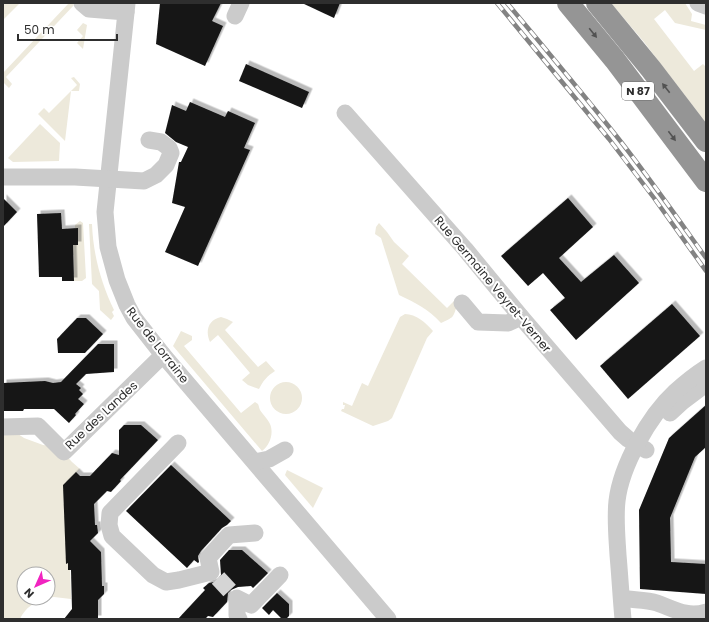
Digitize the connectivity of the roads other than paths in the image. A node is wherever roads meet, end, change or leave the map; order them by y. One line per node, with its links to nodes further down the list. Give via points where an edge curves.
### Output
1 (82, 3): 6 (street, via 89,9)
2 (568, 3): 12 (highway, N 87, one-way to 12, via 615,60)
3 (597, 3): 9 (highway, N 87, one-way to 3)
4 (698, 3): 5 (street)
5 (706, 6)
6 (127, 8): 11 (street, Rue de Lorraine)
7 (345, 113): 14 (street, Rue Germaine Veyret-Verner, via 465,249)
8 (149, 140): 11 (street, via 161,142 171,153 166,165 156,175 144,180)
9 (706, 141)
10 (3, 177): 11 (street)
11 (108, 179): 15 (street, Rue de Lorraine, via 105,212 108,247 117,280 134,318)
12 (706, 181)
13 (462, 303): 14 (street, via 478,322 508,323)
14 (521, 317): 19 (street, Rue Germaine Veyret-Verner, via 620,432)
15 (163, 355): 17 (street, Rue des Landes, via 64,452 38,426); 21 (street, Rue de Lorraine)
16 (704, 375): 19 (street, via 674,393 666,402 644,432)
17 (3, 427)
18 (178, 443): 23 (street, via 110,513 108,525 112,536 153,576 166,582 214,575 208,558 229,535)
19 (641, 447): 22 (street, via 631,456); 25 (street, via 625,500 623,530)
20 (285, 450): 21 (street, via 269,459)
21 (255, 462): 28 (street, Rue de Lorraine)
22 (622, 476): 29 (street, via 614,502 610,534); 30 (street, via 617,501 616,532)
23 (255, 533)
24 (280, 575): 27 (street, via 251,605 234,595)
25 (628, 599): 26 (street, via 655,602 683,613); 31 (street)
26 (706, 612)
27 (239, 619)
28 (388, 619)
29 (617, 619)
30 (623, 619)
31 (630, 619)

